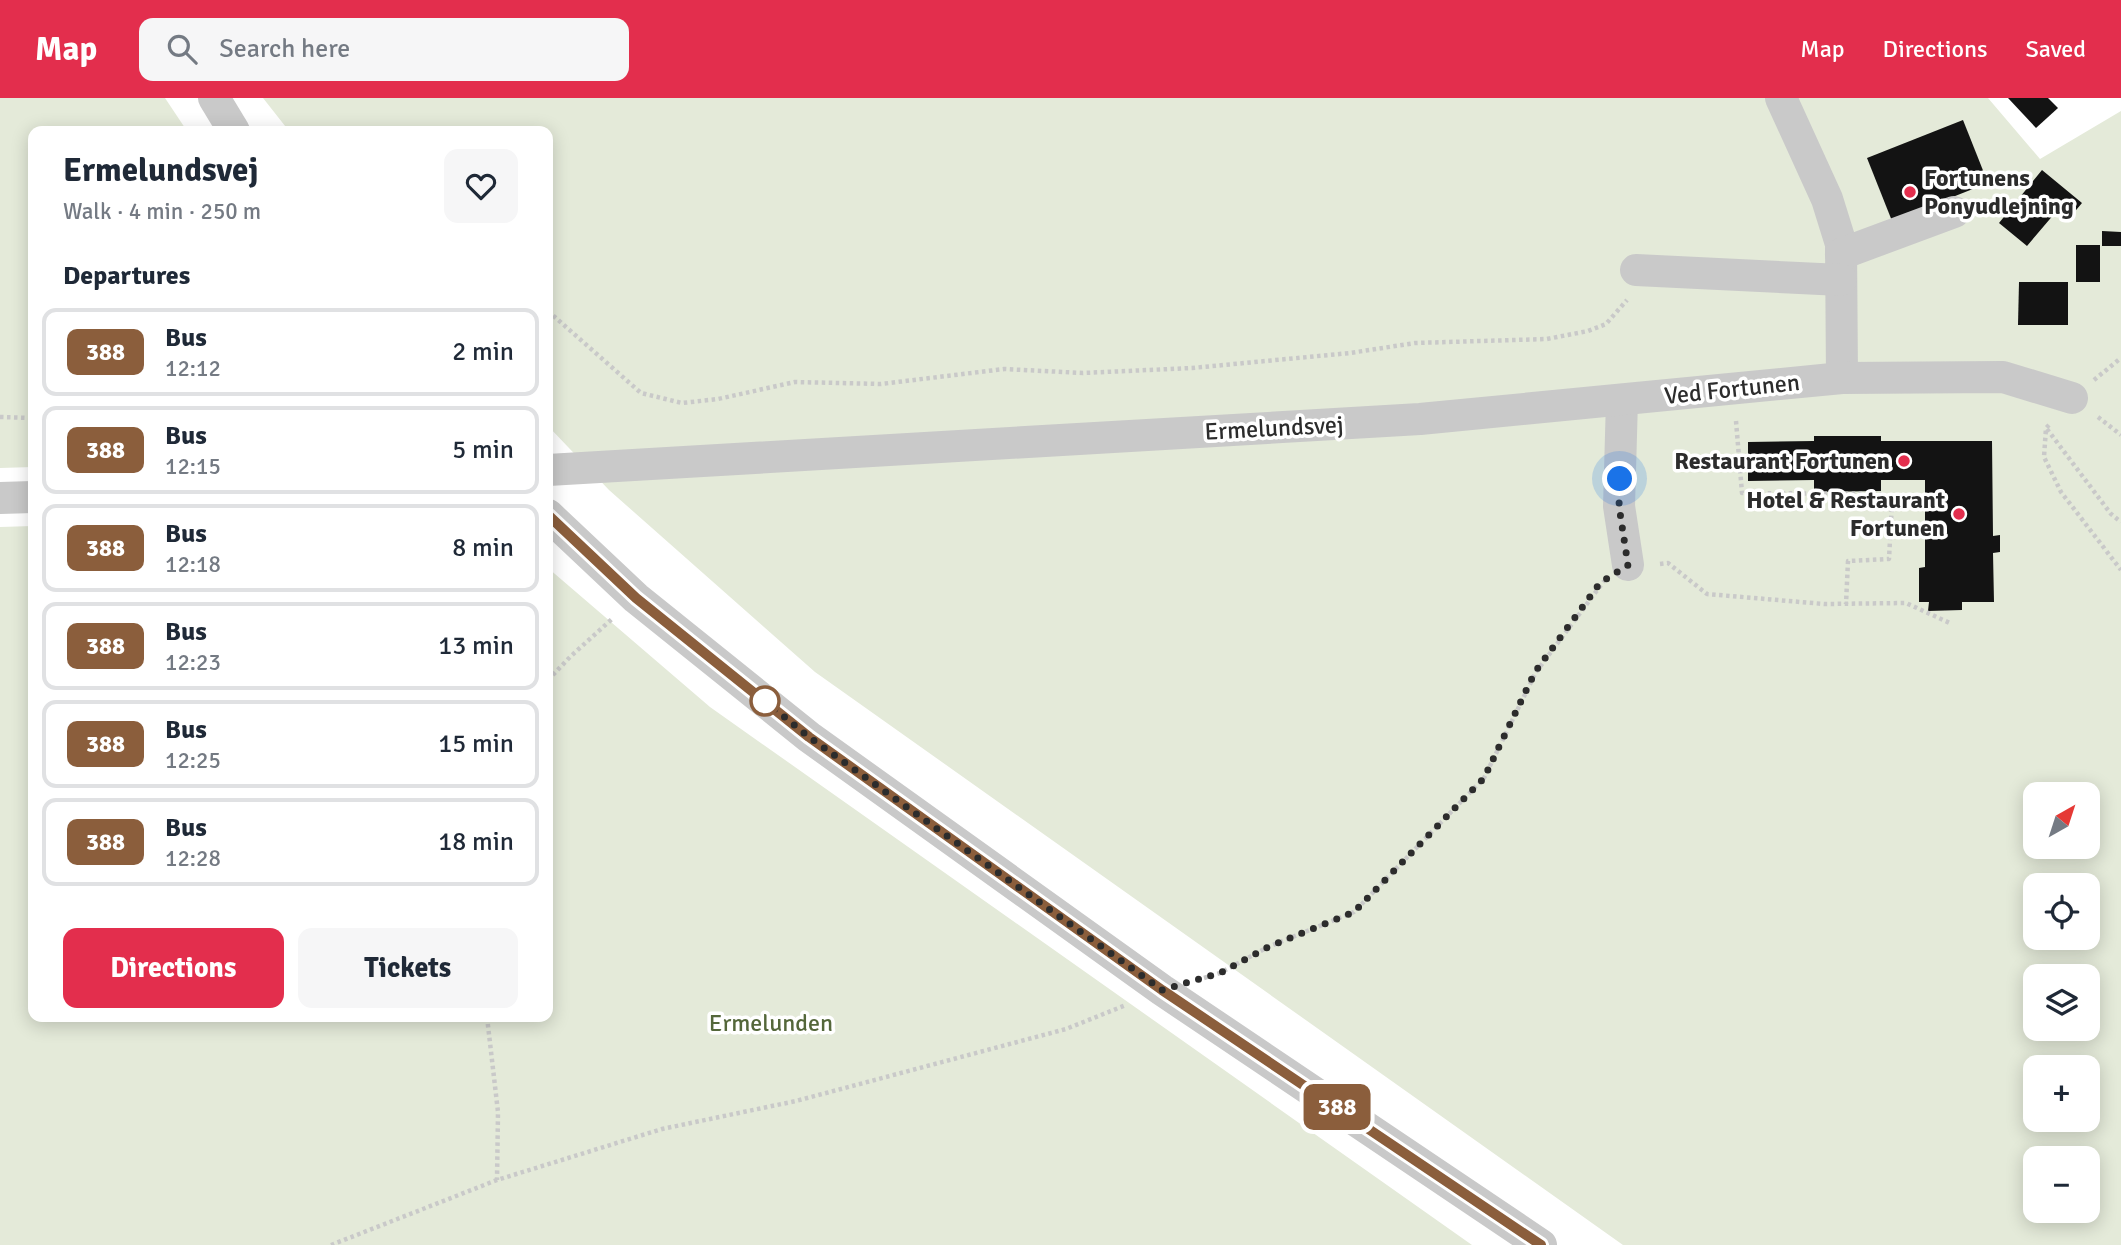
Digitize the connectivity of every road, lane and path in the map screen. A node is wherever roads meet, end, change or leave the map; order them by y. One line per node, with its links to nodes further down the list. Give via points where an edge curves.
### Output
1 (214, 98): 3 (street)
2 (1781, 98): 5 (street, via 1827,199 1841,244)
3 (231, 126)
4 (1954, 212): 5 (street)
5 (1841, 267): 6 (street); 8 (street)
6 (1644, 270): 7 (path, via 1606,324 1547,338 1415,343 1192,368 1083,373 1004,369 881,384 795,382 682,403 641,393)
7 (553, 315)
8 (1842, 378): 9 (street, Ved Fortunen); 10 (street, Ved Fortunen, via 2003,377)
9 (1734, 388): 11 (street, Ved Fortunen); 23 (path, via 1742,493 1880,494 1892,503 1889,559 1848,561)
10 (2071, 398): 14 (path)
11 (1622, 400): 15 (street, Ermelundsvej, via 1420,419); 20 (street, via 1619,506)
12 (0, 418): 13 (path)
13 (28, 418)
14 (2046, 428): 19 (path, via 2110,514); 21 (path, via 2044,457 2061,492)
15 (553, 470)
16 (28, 497): 17 (street)
17 (0, 498)
18 (553, 520): 22 (street)
19 (2121, 522)
20 (1628, 565): 23 (path, via 1668,563 1707,594); 26 (path, via 1600,583 1535,672 1484,778 1354,912 1268,947 1220,973)
21 (2121, 570)
22 (636, 598): 25 (path); 26 (street, via 809,737)
23 (1846, 604): 24 (path, via 1906,603)
24 (1952, 624)
25 (553, 675)
26 (1162, 990): 28 (path, via 1066,1028 796,1101 662,1129); 30 (street)
27 (488, 1022): 28 (path, via 498,1112)
28 (497, 1180): 29 (path)
29 (331, 1245)
30 (1541, 1245)

